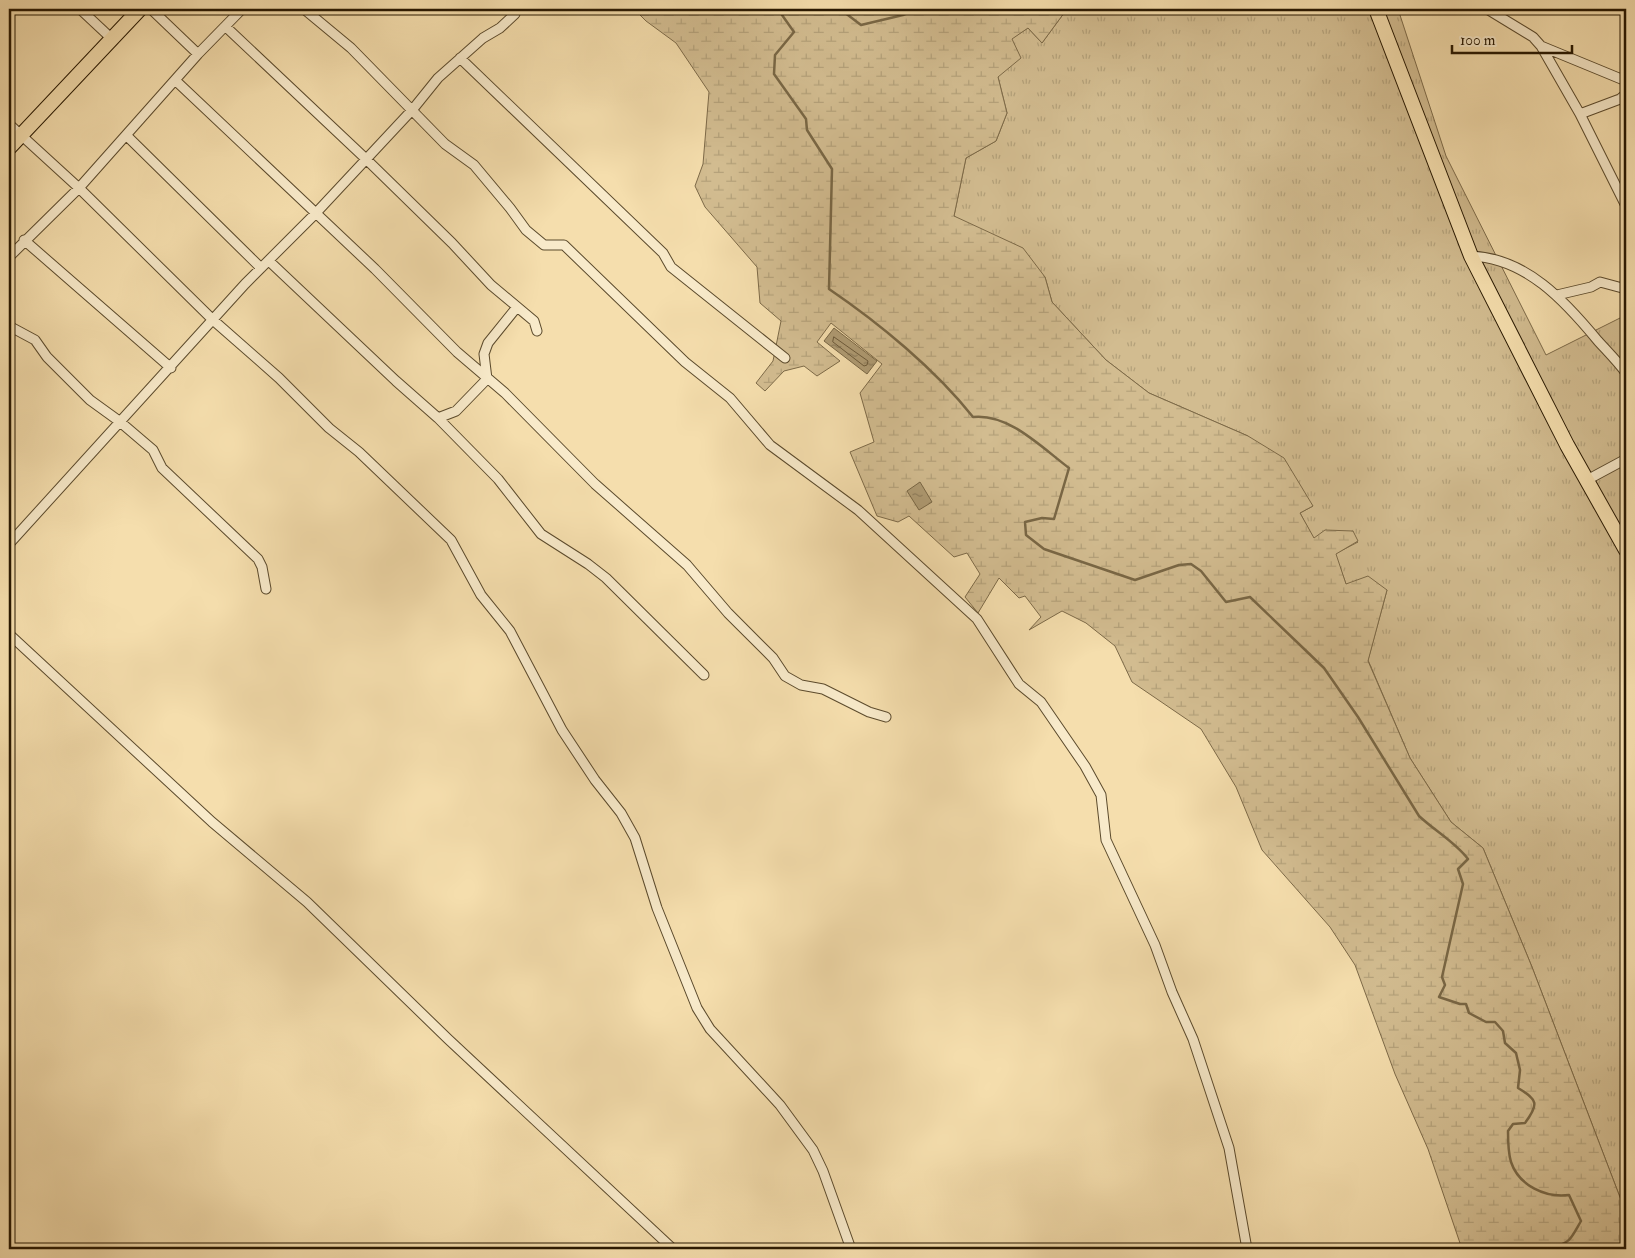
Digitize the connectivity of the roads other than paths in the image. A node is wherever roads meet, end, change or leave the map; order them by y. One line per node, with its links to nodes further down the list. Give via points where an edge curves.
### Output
1 (80, 9): 10 (street)
2 (140, 9): 10 (main road)
3 (151, 9): 12 (street)
4 (242, 9): 9 (street)
5 (304, 9): 17 (street, via 351,48)
6 (1376, 9): 28 (main road)
7 (1487, 9): 11 (street, via 1533,37)
8 (515, 14): 13 (street)
9 (226, 27): 12 (street); 23 (street)
10 (111, 38): 21 (main road)
11 (1541, 46): 15 (street); 18 (street)
12 (198, 54): 14 (street)
13 (460, 58): 17 (street); 38 (street, via 663,253 671,267)
14 (175, 80): 20 (street); 26 (street)
15 (1626, 81)
16 (1626, 94): 18 (street)
17 (413, 109): 23 (street); 54 (street, via 445,144 474,165 526,230 544,245 564,245 685,362 730,398 770,445 858,510 977,619 1019,684 1040,702 1085,766 1101,795 1106,840 1155,945 1193,1039 1229,1148)
18 (1580, 114): 25 (street)
19 (9, 124): 21 (street)
20 (127, 136): 24 (street); 31 (street)
21 (20, 137): 22 (main road); 24 (street)
22 (9, 148)
23 (366, 158): 26 (street); 34 (street, via 491,285)
24 (79, 188): 27 (street); 35 (street)
25 (1626, 206)
26 (315, 214): 30 (street); 41 (street)
27 (24, 240): 29 (street); 39 (street)
28 (1470, 256): 33 (street, via 1496,258 1510,264); 45 (main road)
29 (9, 257)
30 (268, 261): 31 (street); 42 (street)
31 (261, 268): 35 (street)
32 (1626, 289): 33 (street, via 1600,282)
33 (1557, 295): 40 (street)
34 (517, 307): 37 (street, via 536,322); 41 (street, via 488,343 484,354)
35 (213, 320): 39 (street); 53 (street, via 279,378 329,428 366,458 454,544 481,595 512,635 562,730 635,838 657,908 704,1020 780,1105 813,1150)
36 (9, 326): 43 (street, via 35,340 47,357 90,400)
37 (537, 331)
38 (785, 358)
39 (171, 368): 43 (street)
40 (1626, 373)
41 (487, 379): 42 (street, via 456,411); 51 (street, via 505,393 595,484 687,565 773,658 785,676)
42 (438, 418): 50 (street, via 498,478 541,534 608,580)
43 (119, 421): 46 (street); 48 (street, via 153,450 162,468 258,559)
44 (1626, 459): 45 (street)
45 (1587, 480): 47 (main road)
46 (9, 544)
47 (1626, 550)
48 (266, 589)
49 (9, 634): 52 (street, via 212,822 307,902)
50 (704, 675)
51 (886, 717)
52 (672, 1249)
53 (851, 1249)
54 (1247, 1249)

